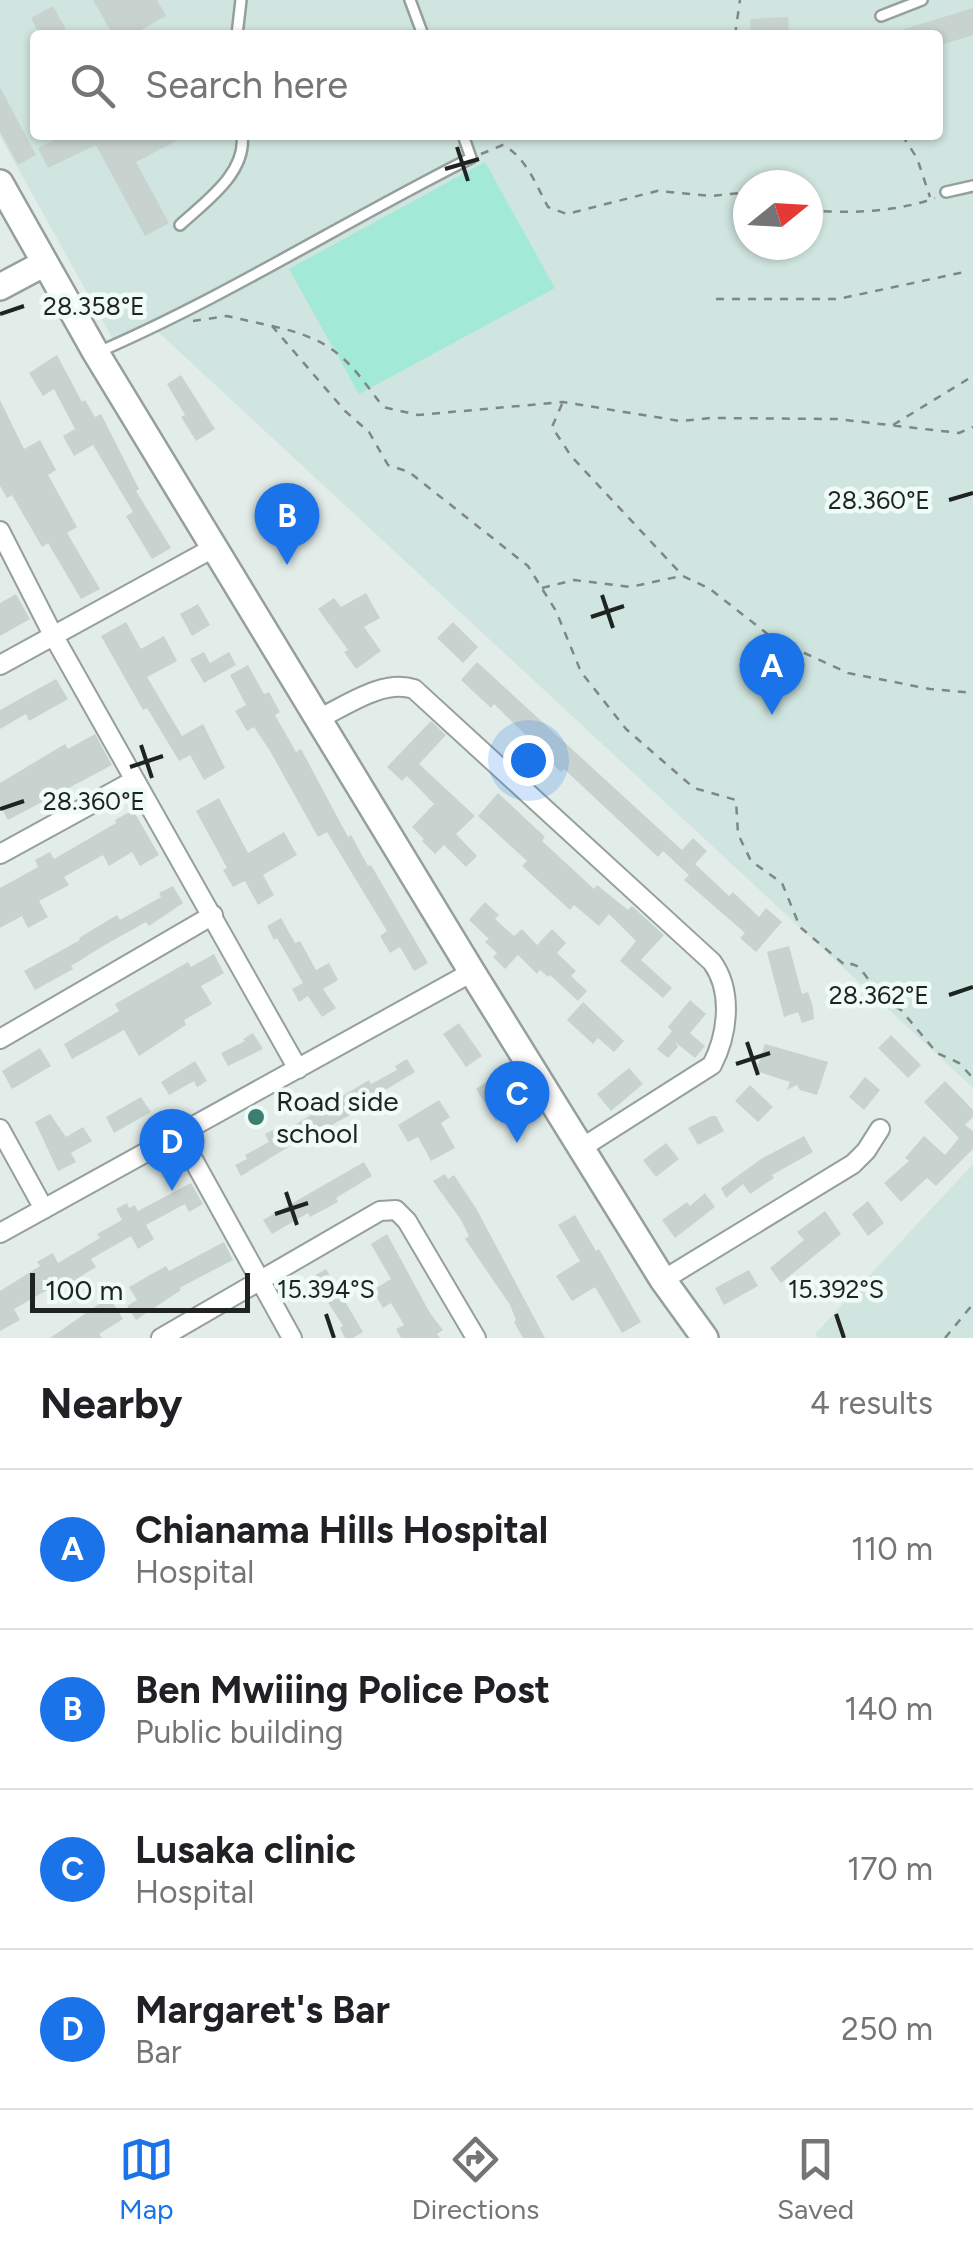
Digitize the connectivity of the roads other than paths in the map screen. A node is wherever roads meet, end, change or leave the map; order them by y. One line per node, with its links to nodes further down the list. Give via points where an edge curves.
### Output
1 (241, 0): 5 (lane)
2 (410, 0): 6 (lane)
3 (922, 0): 4 (lane)
4 (881, 16)
5 (238, 30)
6 (421, 30)
7 (243, 140): 12 (lane, via 226,182)
8 (465, 140): 15 (lane, via 472,158 162,325)
9 (0, 184): 13 (main road)
10 (973, 186): 11 (lane)
11 (946, 192)
12 (180, 225)
13 (44, 263): 14 (main road); 15 (main road)
14 (0, 288)
15 (96, 353): 17 (main road)
16 (0, 531): 18 (street)
17 (215, 547): 18 (street); 20 (main road)
18 (53, 635): 19 (street); 21 (street)
19 (0, 665)
20 (318, 719): 24 (main road); 30 (street, via 386,687 414,690 724,978 720,1049 712,1065)
21 (135, 780): 22 (street); 23 (street)
22 (0, 854)
23 (213, 915): 25 (street); 26 (street)
24 (472, 972): 26 (street); 30 (main road)
25 (0, 1039)
26 (298, 1069): 29 (street)
27 (0, 1129): 31 (street)
28 (880, 1129): 34 (street, via 853,1164)
29 (178, 1134): 31 (street); 33 (street)
30 (583, 1147): 34 (main road)
31 (44, 1209): 32 (street)
32 (0, 1233)
33 (259, 1279): 35 (street); 36 (street); 37 (street, via 380,1211 396,1210)
34 (663, 1280): 38 (main road)
35 (161, 1338)
36 (292, 1338)
37 (476, 1338)
38 (705, 1338)

